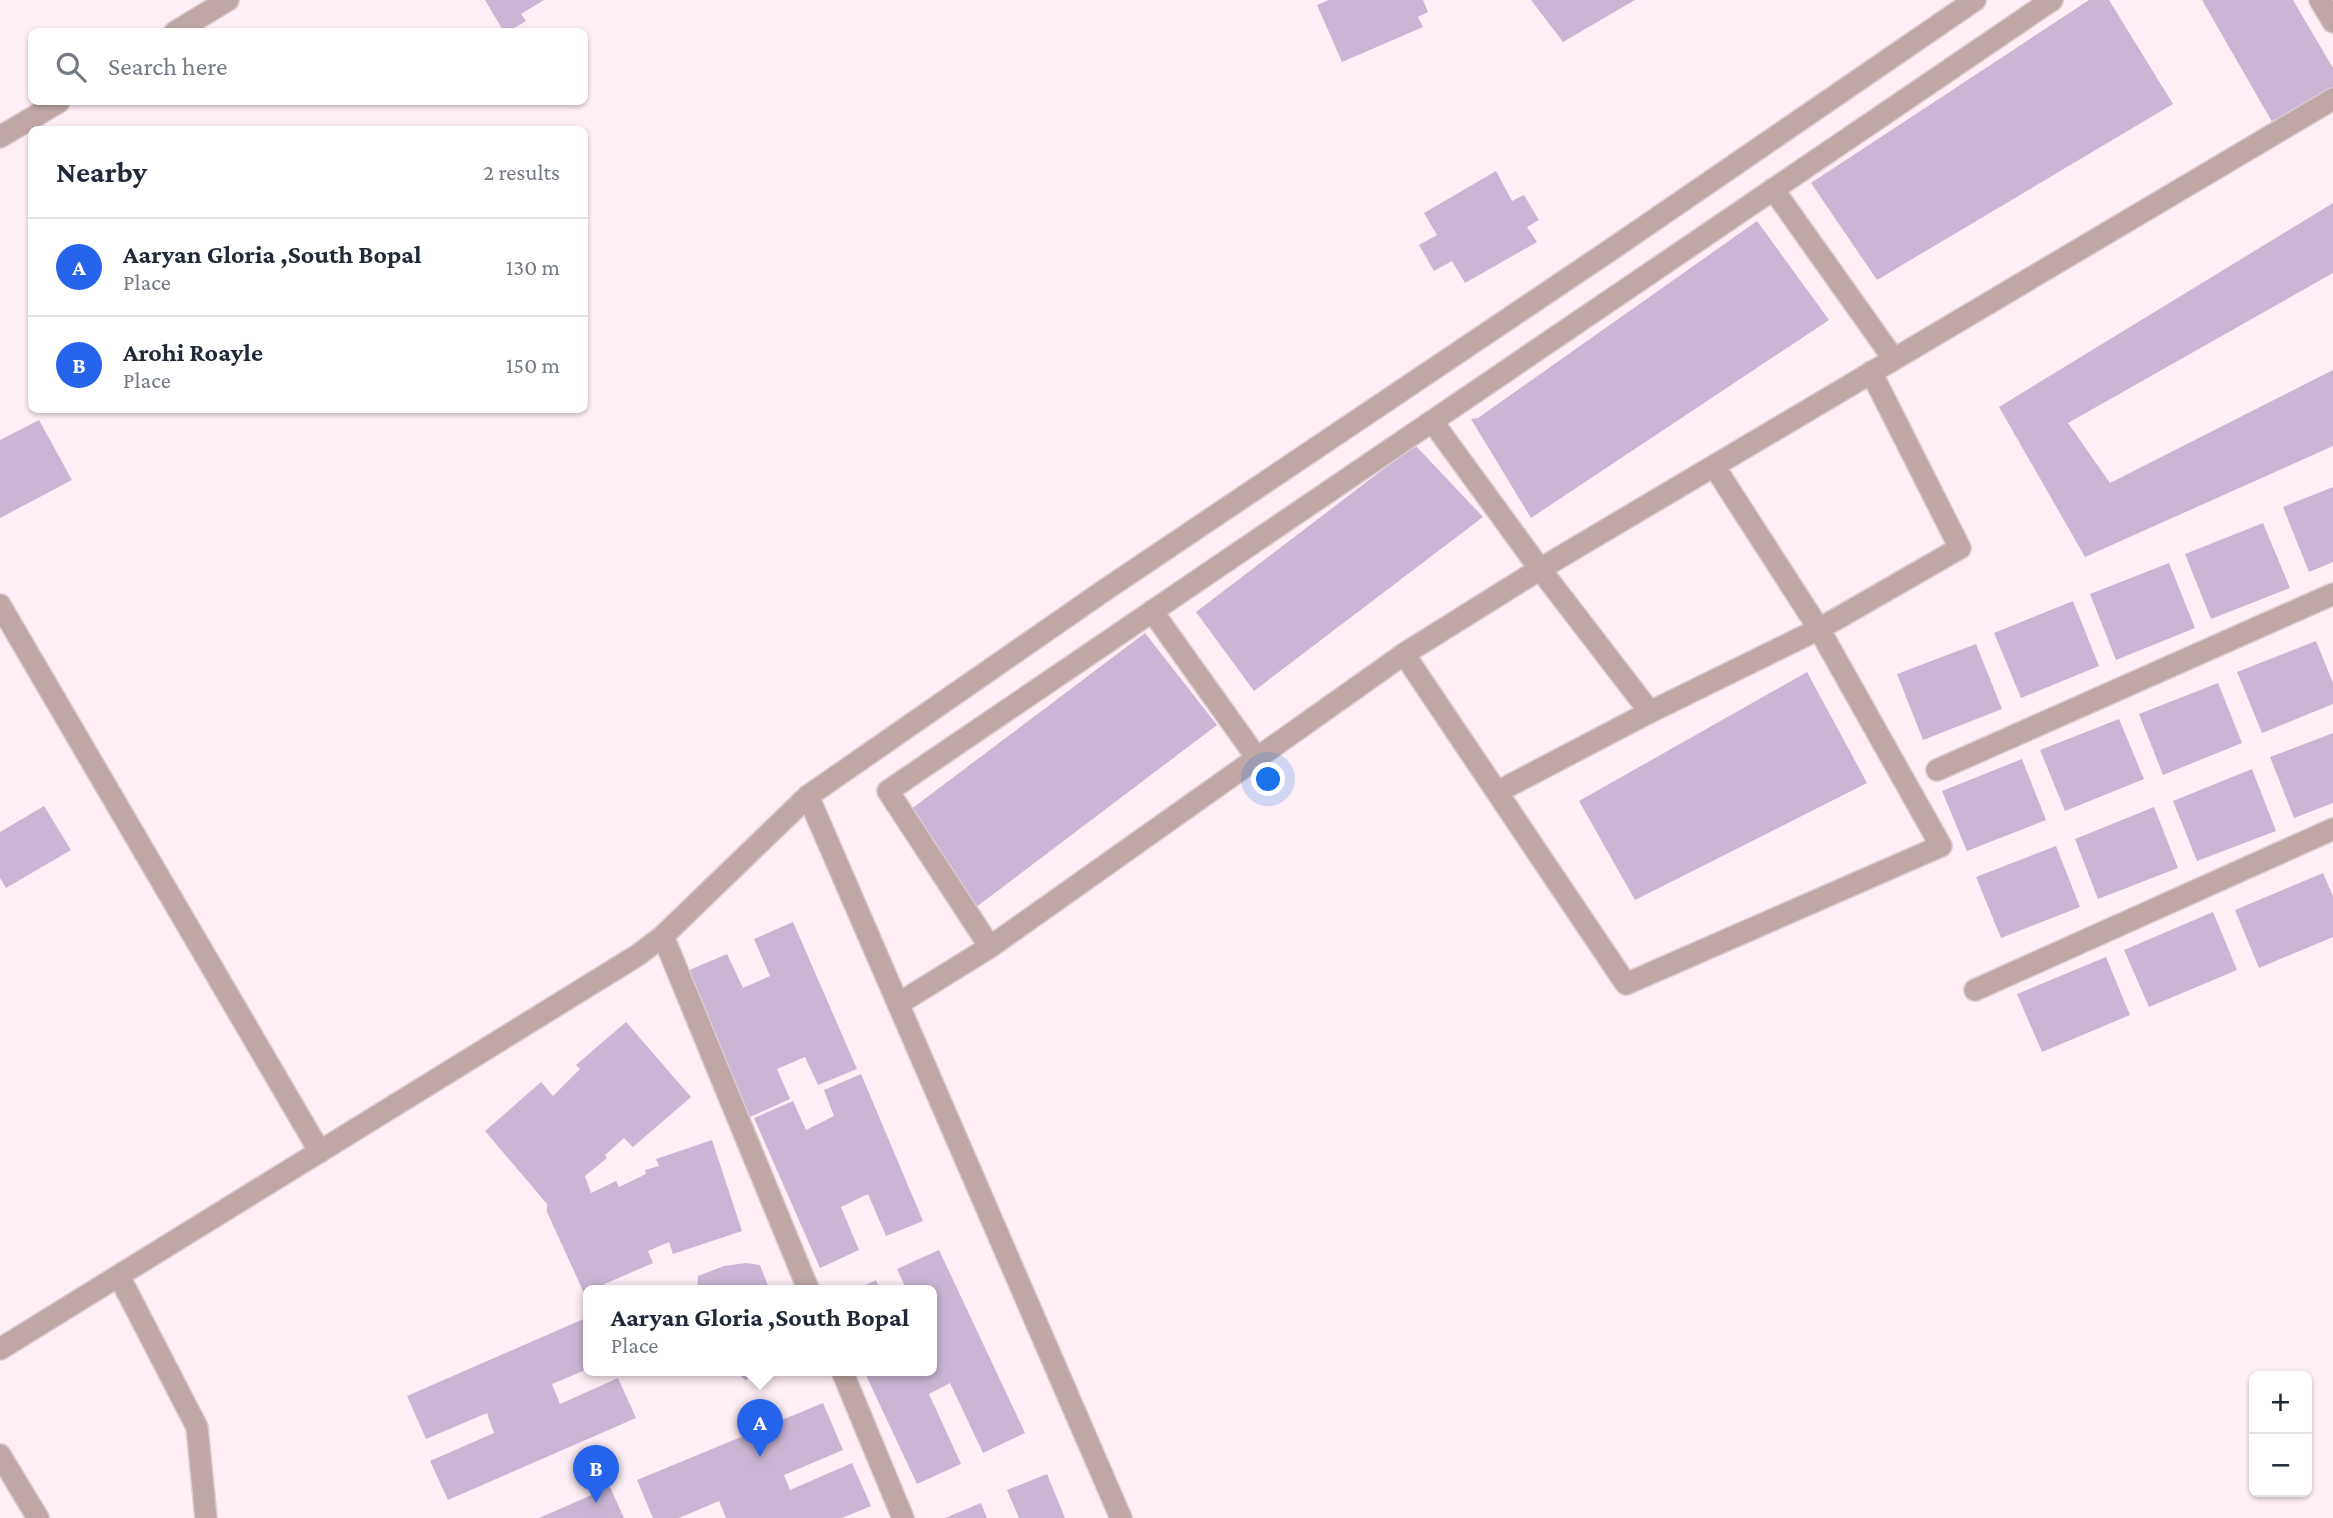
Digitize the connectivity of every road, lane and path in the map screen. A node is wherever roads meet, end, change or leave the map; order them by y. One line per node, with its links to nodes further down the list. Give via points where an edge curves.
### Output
1 (228, 0): 6 (street)
2 (1975, 0): 25 (street)
3 (2052, 0): 10 (street)
4 (2320, 0): 5 (street)
5 (2333, 22)
6 (182, 28)
7 (2333, 99): 11 (street)
8 (54, 105): 9 (street)
9 (0, 137)
10 (1773, 189): 11 (street); 13 (street)
11 (1894, 358): 12 (street)
12 (1871, 372): 14 (street); 19 (street, via 1960,548)
13 (1432, 421): 15 (street); 18 (street)
14 (1714, 466): 15 (street); 19 (street)
15 (1540, 569): 20 (street); 21 (street)
16 (2333, 594): 23 (street)
17 (0, 605): 31 (street)
18 (1152, 611): 22 (street); 28 (street, via 888,791)
19 (1819, 629): 21 (street); 24 (street, via 1941,846 1626,984)
20 (1404, 654): 22 (street); 24 (street)
21 (1650, 712): 24 (street)
22 (1257, 758): 28 (street)
23 (1937, 770)
24 (1497, 792)
25 (808, 796): 27 (street); 30 (street)
26 (2333, 829): 29 (street)
27 (663, 936): 31 (street); 33 (street)
28 (990, 947): 30 (street)
29 (1975, 990)
30 (898, 1004): 40 (street)
31 (320, 1152): 32 (street)
32 (119, 1276): 34 (street); 38 (street, via 197,1427)
33 (807, 1285)
34 (0, 1349)
35 (844, 1376): 39 (street)
36 (0, 1455): 37 (street)
37 (38, 1518)
38 (206, 1518)
39 (903, 1518)
40 (1121, 1518)

